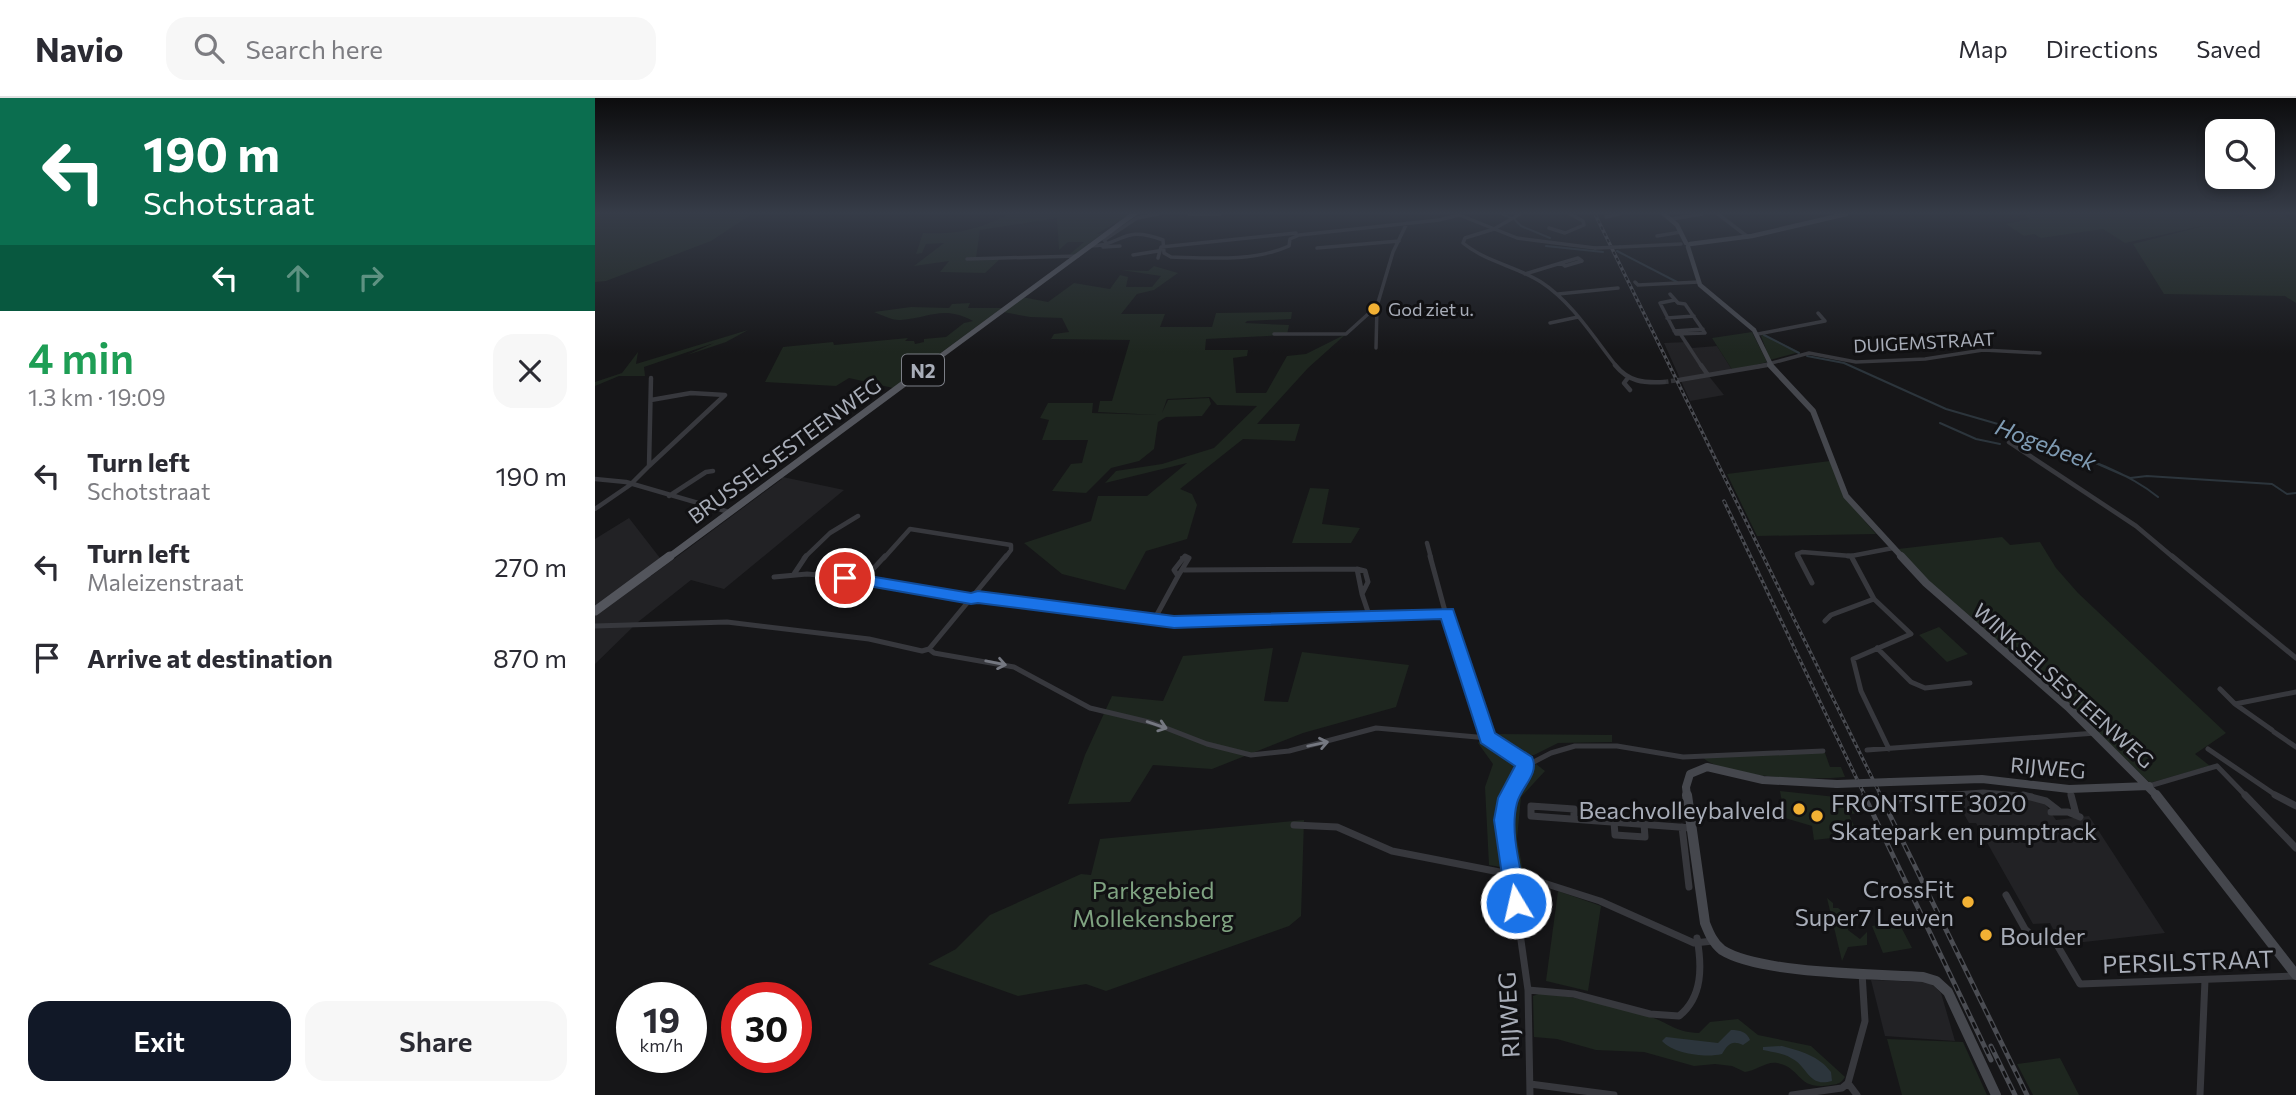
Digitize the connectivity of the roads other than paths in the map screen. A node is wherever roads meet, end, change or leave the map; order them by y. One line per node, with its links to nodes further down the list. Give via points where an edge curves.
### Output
1 (1071, 261): 44 (main road, BRUSSELSESTEENWEG / N2)
2 (1392, 261): 15 (street)
3 (1494, 261): 8 (street)
4 (1569, 261): 7 (street)
5 (1581, 261): 7 (street)
6 (1691, 261): 10 (street)
7 (1561, 263): 8 (street)
8 (1525, 274): 12 (street)
9 (1636, 282): 10 (street)
10 (1699, 282): 24 (street)
11 (1618, 288): 12 (street)
12 (1558, 294): 18 (street)
13 (1670, 294): 14 (street)
14 (1676, 302): 17 (street, via 1685,304); 19 (street, via 1660,302)
15 (1377, 306): 23 (street, via 1346,334); 26 (street)
16 (1818, 313): 24 (street, via 1825,321)
17 (1694, 316): 19 (street); 21 (street)
18 (1578, 317): 20 (street); 31 (street)
19 (1667, 318): 22 (street)
20 (1550, 323)
21 (1703, 329): 22 (street); 25 (street, via 1705,333)
22 (1674, 331): 25 (street)
23 (1274, 334)
24 (1758, 334): 28 (street)
25 (1681, 335): 29 (street)
26 (1375, 348)
27 (2040, 353): 28 (street, DUIGEMSTRAAT, via 1983,350 1925,359 1856,362 1809,353)
28 (1769, 364): 29 (street, DUIGEMSTRAAT); 48 (street, WINKSELSESTEENWEG, via 1813,411 1846,496)
29 (1708, 375): 32 (street, DUIGEMSTRAAT)
30 (651, 378): 35 (street)
31 (1627, 379): 33 (street); 34 (street, via 1624,383)
32 (1679, 380)
33 (1664, 382)
34 (1630, 390)
35 (651, 400): 37 (street); 37 (street, via 691,393 725,395)
36 (2009, 442): 66 (street, via 2136,526)
37 (649, 466): 40 (street)
38 (713, 471): 41 (street)
39 (595, 479): 40 (street)
40 (630, 485): 41 (street); 42 (street)
41 (669, 496): 43 (street)
42 (595, 509)
43 (708, 509): 44 (street); 46 (street)
44 (729, 512): 46 (main road, BRUSSELSESTEENWEG / N2)
45 (858, 516): 51 (street, via 819,544)
46 (720, 518): 58 (main road, BRUSSELSESTEENWEG / N2)
47 (1427, 543): 59 (street)
48 (1893, 548): 49 (street); 71 (street, WINKSELSESTEENWEG)
49 (1851, 556): 55 (street, via 1797,554); 57 (street)
50 (1184, 570): 52 (street); 52 (street, via 1189,558 1185,556 1174,570); 60 (street, via 1357,569)
51 (793, 574): 53 (street); 54 (street)
52 (1178, 576): 61 (street)
53 (774, 577)
54 (864, 579): 56 (street); 56 (street, via 910,529 1007,543 1012,548)
55 (1812, 583)
56 (971, 598): 61 (street); 65 (street)
57 (1874, 599): 62 (street); 64 (street, via 1911,634)
58 (595, 611)
59 (1447, 613): 60 (street); 72 (street)
60 (1369, 615): 61 (street)
61 (1154, 620)
62 (1825, 621)
63 (595, 626): 65 (street, via 727,622)
64 (1877, 648): 67 (street, via 1911,682 1925,688); 74 (street, via 1853,659 1852,665)
65 (929, 649): 72 (street, one-way to 72, via 1014,667 1090,708 1251,755 1289,751 1376,728)
66 (2296, 658)
67 (1970, 684)
68 (2220, 689): 70 (street)
69 (2296, 692): 70 (street)
70 (2235, 704): 73 (street)
71 (2095, 733): 74 (street); 81 (street, WINKSELSESTEENWEG)
72 (1488, 738): 79 (street, via 1517,755)
73 (2296, 747)
74 (1889, 748): 76 (street)
75 (2208, 749): 78 (street)
76 (1867, 750)
77 (1823, 751): 79 (street, via 1683,757 1592,744 1562,748)
78 (2227, 763): 80 (street); 84 (street)
79 (1526, 766): 93 (street, RIJWEG, via 1505,808)
80 (2217, 766): 81 (street); 92 (street)
81 (2149, 786): 82 (street, RIJWEG); 99 (street, WINKSELSESTEENWEG)
82 (2069, 789): 85 (street, via 2078,815); 91 (street, RIJWEG, bridge, via 1982,779 1837,784 1763,780 1710,768 1695,770 1686,782)
83 (1896, 803): 85 (street, via 2017,793 2047,800)
84 (2296, 806)
85 (2059, 811): 86 (street)
86 (2051, 812)
87 (1574, 819): 87 (street, via 1531,816 1531,806 1574,809); 88 (street)
88 (1614, 822): 89 (street); 89 (street, via 1615,835 1645,837)
89 (1644, 824): 91 (street)
90 (1294, 825): 93 (street, via 1337,827 1392,851)
91 (1687, 828): 94 (street); 96 (street)
92 (2296, 848)
93 (1512, 874): 97 (street, via 1600,901 1682,938); 101 (street, RIJWEG)
94 (1689, 887)
95 (2006, 895): 100 (street, PERSILSTRAAT, via 2036,939 2053,938 2080,984)
96 (1711, 937): 97 (street); 98 (street, via 1726,953 1769,964)
97 (1697, 940): 101 (street, via 1701,969 1694,995 1679,1016 1650,1014 1574,994)
98 (1862, 973): 102 (street, via 1865,1021); 108 (street, via 1936,981)
99 (2296, 976): 100 (street, PERSILSTRAAT)
100 (2204, 980): 109 (street)
101 (1528, 990): 103 (street, RIJWEG)
102 (1848, 1083): 106 (street, via 1842,1088); 107 (street)
103 (1530, 1084): 104 (street, RIJWEG); 105 (street)
104 (1530, 1095)
105 (1612, 1095)
106 (1792, 1095)
107 (1857, 1095)
108 (1993, 1095)
109 (2200, 1095)

